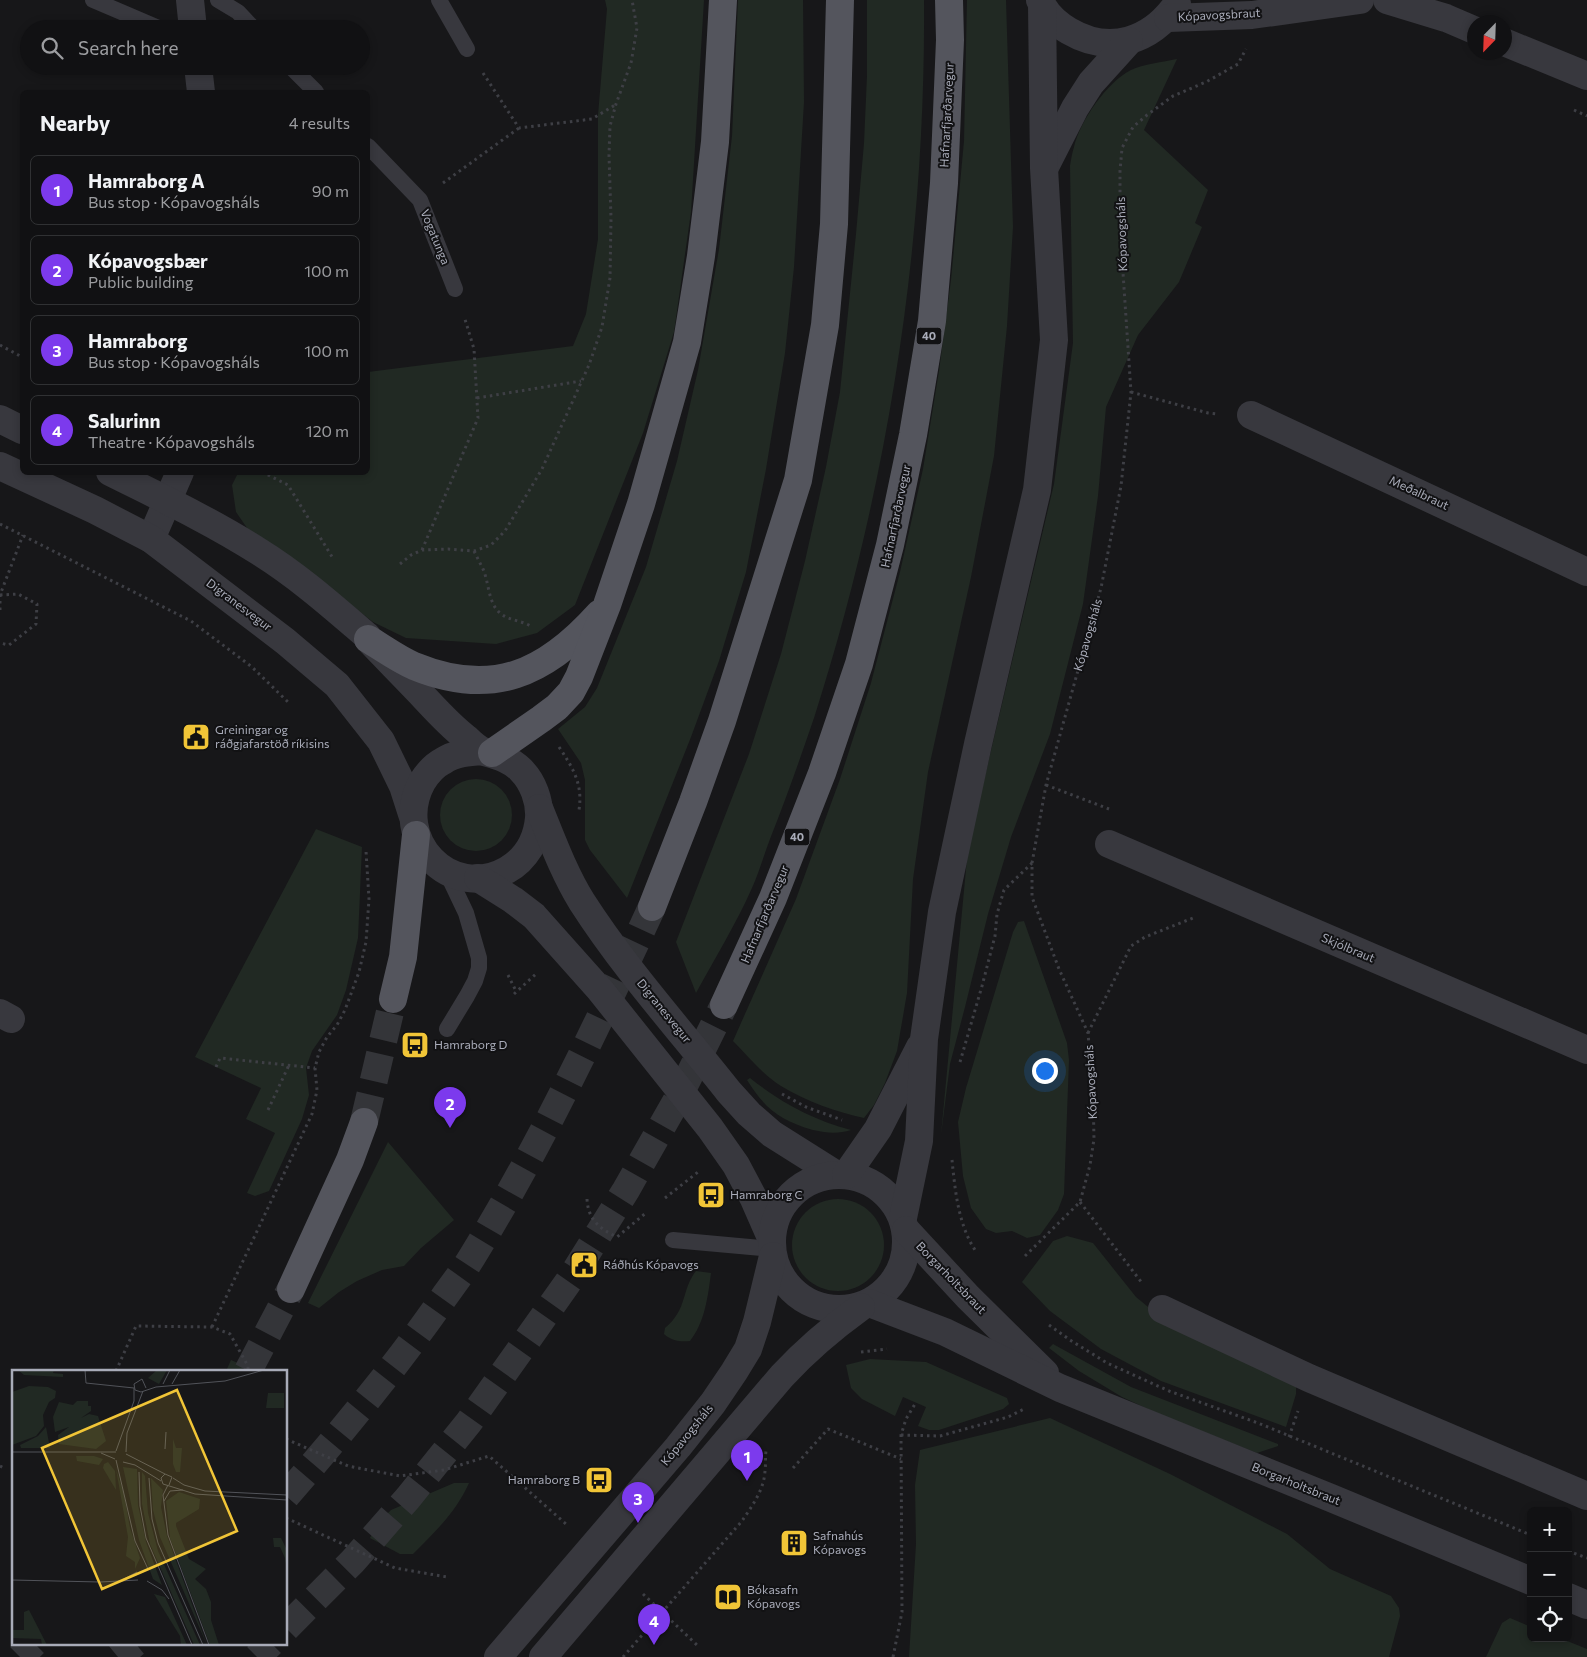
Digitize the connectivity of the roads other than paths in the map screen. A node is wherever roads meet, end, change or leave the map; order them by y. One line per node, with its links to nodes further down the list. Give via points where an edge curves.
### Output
1 (93, 0): 12 (lane)
2 (190, 0): 13 (street)
3 (218, 0): 14 (lane)
4 (439, 0): 18 (lane)
5 (723, 0): 36 (main road, via 715,142 687,342 641,504)
6 (840, 0): 44 (main road, via 834,224 825,325 798,480 722,721)
7 (949, 0): 46 (main road, Hafnarfjarðarvegur / 40, via 944,183 932,321 913,436 890,545 859,664 822,773 773,898)
8 (1360, 0): 11 (street, Kópavogsbraut, via 1252,15)
9 (1387, 0): 15 (street)
10 (1041, 3): 16 (street, via 1058,25 1080,37 1104,43); 25 (street)
11 (1174, 9): 16 (street, via 1150,32)
12 (140, 20)
13 (192, 20)
14 (246, 20)
15 (1467, 27)
16 (1129, 41): 25 (street, via 1091,83)
17 (1512, 45): 21 (street)
18 (467, 49)
19 (199, 75): 22 (street)
20 (299, 75): 23 (lane)
21 (1587, 76)
22 (201, 90)
23 (314, 90)
24 (370, 148): 26 (lane, Vogatunga, via 420,200)
25 (1044, 168): 48 (street, via 1054,340 1036,490 942,912)
26 (455, 289)
27 (1250, 415): 35 (street, Meðalbraut)
28 (0, 419): 29 (street)
29 (20, 429)
30 (0, 466): 34 (street, Digranesvegur)
31 (116, 475): 33 (street)
32 (179, 475): 33 (street)
33 (168, 501): 34 (street); 37 (street, via 259,551 328,603)
34 (151, 539): 40 (street, Digranesvegur, via 285,641 337,685 382,741 403,786)
35 (1587, 572)
36 (607, 606): 37 (main road, via 569,645 545,661 514,675 492,680 468,681 435,674 412,665); 38 (main road, via 571,692 541,719)
37 (368, 639): 38 (street, via 448,722)
38 (487, 752): 39 (street, via 504,757 521,770 534,788); 40 (street, via 462,753 437,765 416,794)
39 (540, 808): 43 (street, via 538,829 530,848 516,864 498,874); 51 (street, Digranesvegur, via 581,901 615,949 729,1092 772,1134)
40 (414, 825): 42 (street, via 423,850); 45 (main road, via 403,957)
41 (1109, 844): 49 (street, Skjólbraut)
42 (446, 871): 43 (street); 47 (lane, via 466,913 479,958 479,968 468,996)
43 (478, 878): 54 (street, via 534,916 600,990 710,1128 736,1165 754,1199)
44 (652, 907)
45 (393, 999)
46 (724, 1005)
47 (447, 1029)
48 (924, 1039): 51 (street, via 878,1129); 52 (street, via 919,1141)
49 (1587, 1050)
50 (368, 1124): 55 (main road)
51 (842, 1175): 52 (street, via 864,1180 880,1189 894,1202); 54 (street, via 817,1179 799,1188 785,1202 776,1220)
52 (904, 1224): 56 (street, via 906,1252 900,1273 887,1290); 58 (street, Borgarholtsbraut, via 968,1297)
53 (673, 1240): 54 (lane)
54 (772, 1248): 56 (street, via 782,1277 796,1295 816,1306 838,1310); 63 (street, Kópavogsháls, via 757,1322 748,1348 734,1372 678,1447)
55 (290, 1289)
56 (865, 1305): 58 (street, Borgarholtsbraut, via 945,1332); 64 (street, via 826,1333 782,1376)
57 (1162, 1309): 59 (street, via 1309,1378)
58 (1060, 1388): 60 (street, Borgarholtsbraut)
59 (1587, 1496)
60 (1527, 1579)
61 (1572, 1599): 62 (street)
62 (1587, 1605)
63 (498, 1657)
64 (543, 1657)

